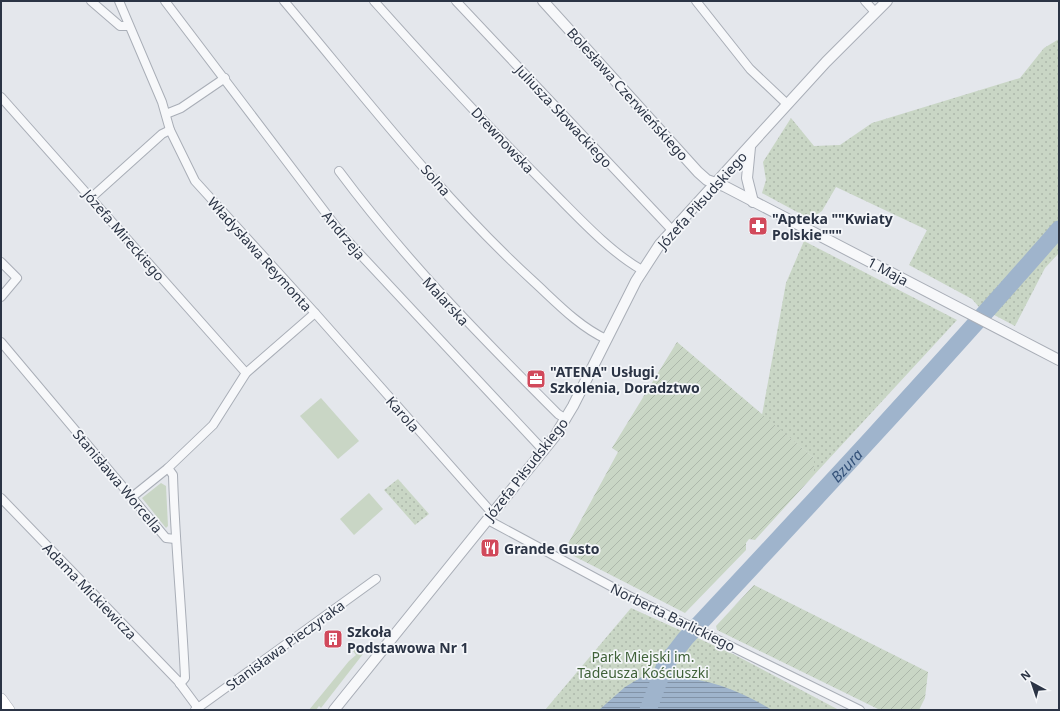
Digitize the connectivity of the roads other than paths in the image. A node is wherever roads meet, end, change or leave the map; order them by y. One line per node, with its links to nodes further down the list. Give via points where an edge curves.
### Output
1 (91, 1): 12 (street, via 120,26)
2 (119, 1): 12 (street, Władysława Reymonta)
3 (165, 1): 13 (street, Andrzeja)
4 (284, 1): 28 (street, Solna, via 464,212 575,319)
5 (374, 1): 25 (street, Drewnowska, via 505,145 582,220 631,264)
6 (456, 1): 23 (street, Juliusza Słowackiego)
7 (543, 1): 20 (street, Bolesława Czerwieńskiego, via 698,172 707,180)
8 (696, 1): 15 (street, via 750,69)
9 (865, 1): 11 (street)
10 (887, 1): 11 (street, Józefa Piłsudskiego)
11 (875, 12): 15 (street, Józefa Piłsudskiego)
12 (128, 26): 16 (street, Władysława Reymonta)
13 (225, 78): 16 (street, via 181,108); 33 (street, Andrzeja, via 344,237)
14 (1, 98): 21 (street, Józefa Mireckiego)
15 (787, 104): 18 (street, Józefa Piłsudskiego)
16 (166, 114): 17 (street, Władysława Reymonta)
17 (170, 130): 21 (street, via 162,134); 27 (street, Władysława Reymonta, via 195,181)
18 (750, 146): 20 (street, Józefa Piłsudskiego); 22 (street, via 747,178)
19 (339, 171): 32 (street, Malarska, via 436,291 558,414)
20 (716, 183): 22 (street, 1 Maja); 23 (street, Józefa Piłsudskiego)
21 (92, 198): 31 (street, Józefa Mireckiego)
22 (753, 202): 30 (street, 1 Maja)
23 (672, 230): 25 (street, Józefa Piłsudskiego)
24 (1, 262): 26 (street, via 17,278)
25 (642, 270): 28 (street, Józefa Piłsudskiego)
26 (1, 297)
27 (314, 313): 31 (street, Władysława Reymonta); 37 (street, Karola)
28 (606, 340): 32 (street, Józefa Piłsudskiego)
29 (1, 342): 35 (street, Stanisława Worcella)
30 (1059, 360)
31 (246, 373): 34 (street, Władysława Reymonta, via 214,425)
32 (566, 419): 33 (street, Józefa Piłsudskiego)
33 (544, 451): 37 (street, Józefa Piłsudskiego)
34 (168, 468): 35 (street, Władysława Reymonta); 38 (street, via 173,475)
35 (132, 497): 38 (street, Stanisława Worcella, via 166,538)
36 (1, 498): 40 (street, Adama Mickiewicza)
37 (490, 517): 44 (street, Józefa Piłsudskiego); 45 (street, Norberta Barlickiego, via 558,560)
38 (175, 539): 40 (street, Stanisława Worcella, via 184,673)
39 (376, 579): 42 (street, Stanisława Pieczyraka)
40 (180, 684): 42 (street, Adama Mickiewicza)
41 (1, 699): 43 (main road)
42 (196, 709)
43 (9, 710)
44 (334, 710)
45 (860, 710)

